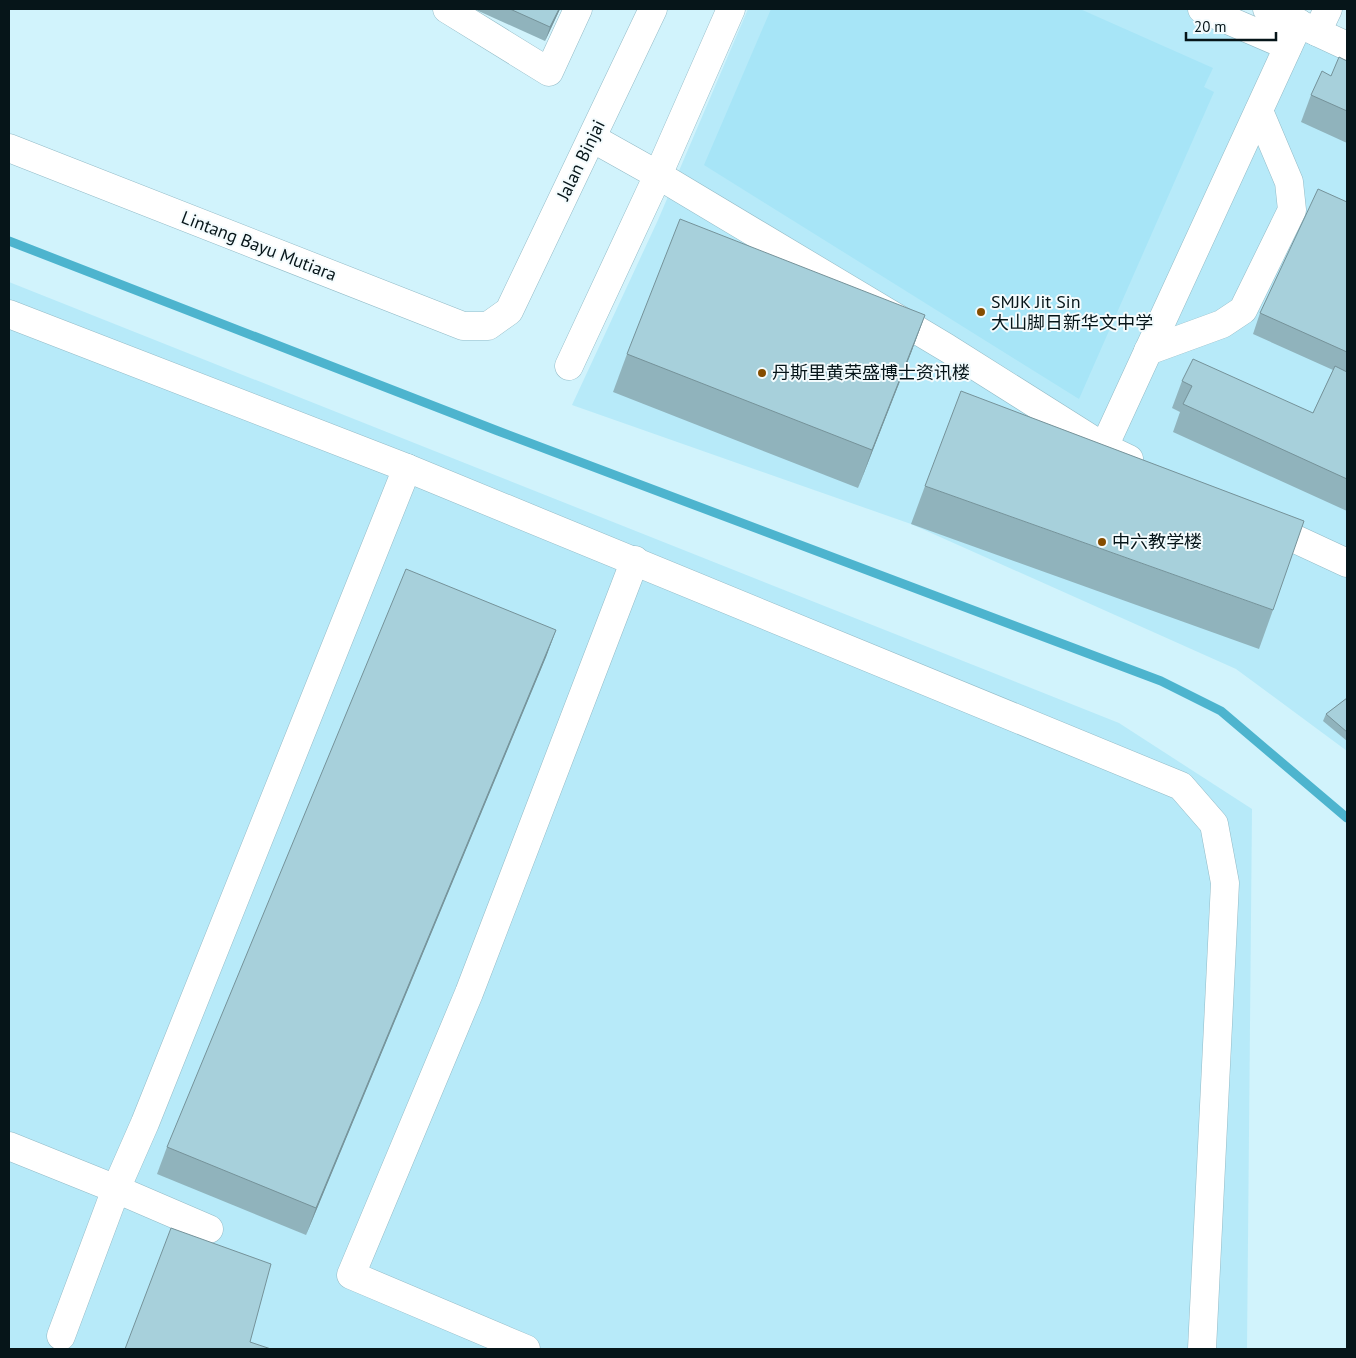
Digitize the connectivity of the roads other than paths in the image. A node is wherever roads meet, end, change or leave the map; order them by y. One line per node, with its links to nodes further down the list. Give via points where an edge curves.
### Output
1 (447, 9): 2 (street, via 549,72)
2 (578, 9)
3 (653, 9): 10 (street, Jalan Binjai)
4 (731, 9): 12 (street)
5 (1202, 9): 7 (street)
6 (1267, 9): 7 (street)
7 (1308, 28): 8 (street); 9 (street)
8 (1347, 46)
9 (1259, 111): 15 (street); 15 (street, via 1289,182 1292,210 1243,310 1222,324)
10 (592, 138): 12 (street); 13 (street, Jalan Binjai)
11 (9, 148): 13 (street, Lintang Bayu Mutiara, via 464,326 488,326)
12 (658, 175): 16 (street); 17 (street, via 948,348)
13 (509, 311)
14 (9, 314): 18 (street)
15 (1148, 351): 17 (street)
16 (569, 366)
17 (1104, 447): 19 (street)
18 (407, 468): 21 (street); 24 (street)
19 (1148, 469)
20 (1247, 516): 22 (street)
21 (635, 560): 27 (street, via 469,993 351,1275); 28 (street, via 1182,786 1214,824 1225,883)
22 (1347, 563)
23 (9, 1146): 24 (street)
24 (116, 1189): 25 (street); 26 (street)
25 (209, 1229)
26 (61, 1336)
27 (526, 1349)
28 (1202, 1349)

